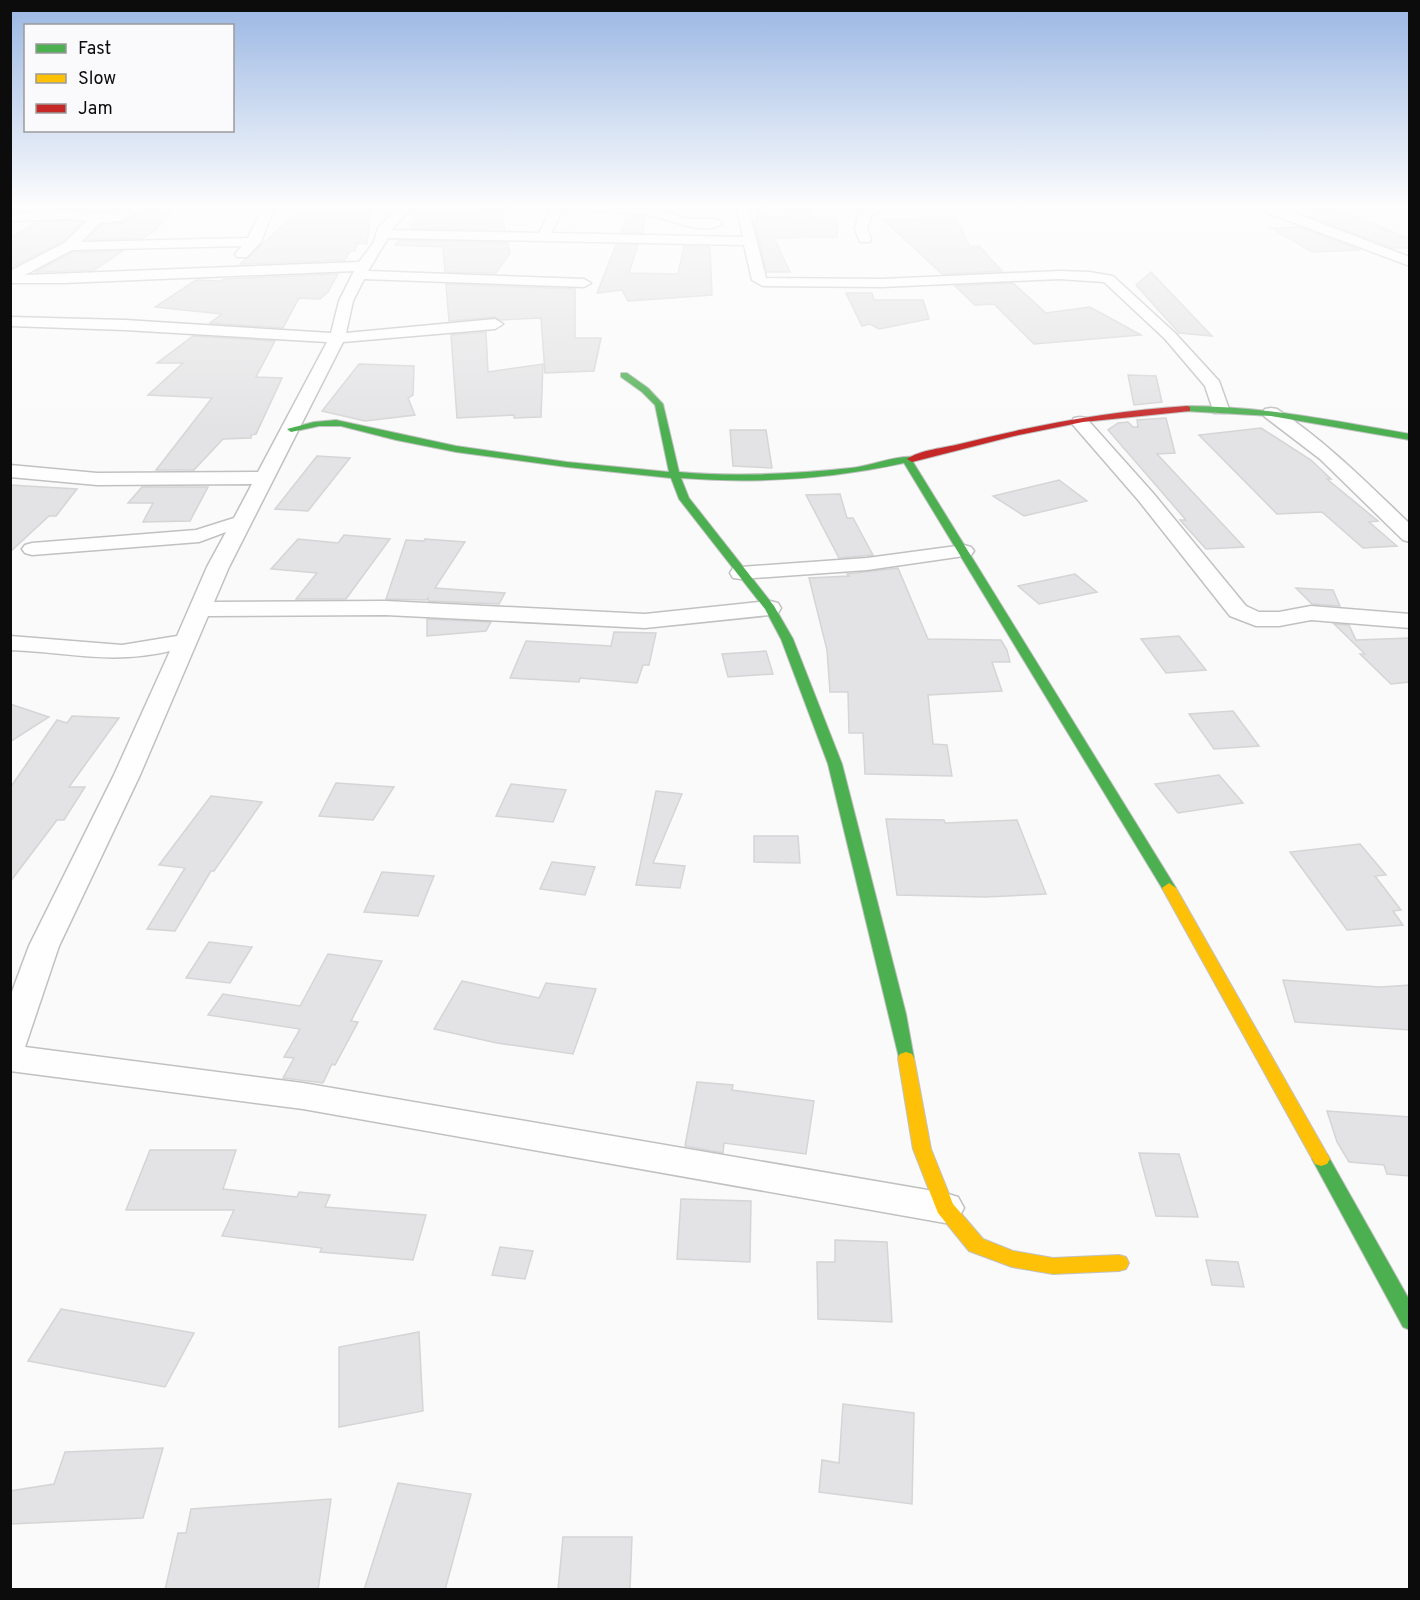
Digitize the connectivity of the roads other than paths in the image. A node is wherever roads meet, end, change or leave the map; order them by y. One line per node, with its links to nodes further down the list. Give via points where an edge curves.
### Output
1 (356, 281): 9 (street, via 346,301)
2 (544, 281): 6 (street)
3 (760, 281): 4 (street)
4 (934, 281)
5 (1110, 281): 11 (street, via 1170,336 1214,385)
6 (584, 283)
7 (10, 321): 9 (street)
8 (495, 324): 9 (street)
9 (337, 338): 13 (street)
10 (624, 375): 19 (street, via 659,404)
11 (1220, 409): 12 (street); 14 (street, via 1156,410)
12 (1271, 413): 16 (street); 22 (street, via 1317,448)
13 (293, 422): 15 (street); 20 (street)
14 (1080, 422): 17 (street, via 1016,431); 28 (street, via 1238,611 1256,619 1311,613)
15 (319, 423): 19 (street, via 337,423 426,445 569,466)
16 (1410, 437)
17 (908, 460): 19 (street, via 858,470 773,477); 24 (street)
18 (10, 471): 20 (street, via 97,479)
19 (674, 473): 25 (street, via 684,499)
20 (265, 478): 21 (street)
21 (241, 523): 23 (street, via 199,536); 27 (street)
22 (1410, 536)
23 (32, 549)
24 (964, 551): 25 (street, via 867,564); 35 (street, via 1188,918)
25 (741, 573): 26 (street)
26 (770, 608): 27 (street, via 645,621 386,608); 33 (street, via 787,639 836,764 898,1014 922,1149)
27 (200, 609): 29 (street)
28 (1410, 621)
29 (187, 640): 30 (street, via 113,652); 31 (street, via 44,946)
30 (10, 643)
31 (10, 1045)
32 (10, 1058): 33 (street, via 303,1096)
33 (945, 1208): 34 (street, via 976,1245 1012,1259 1053,1266)
34 (1119, 1263)
35 (1410, 1321)

